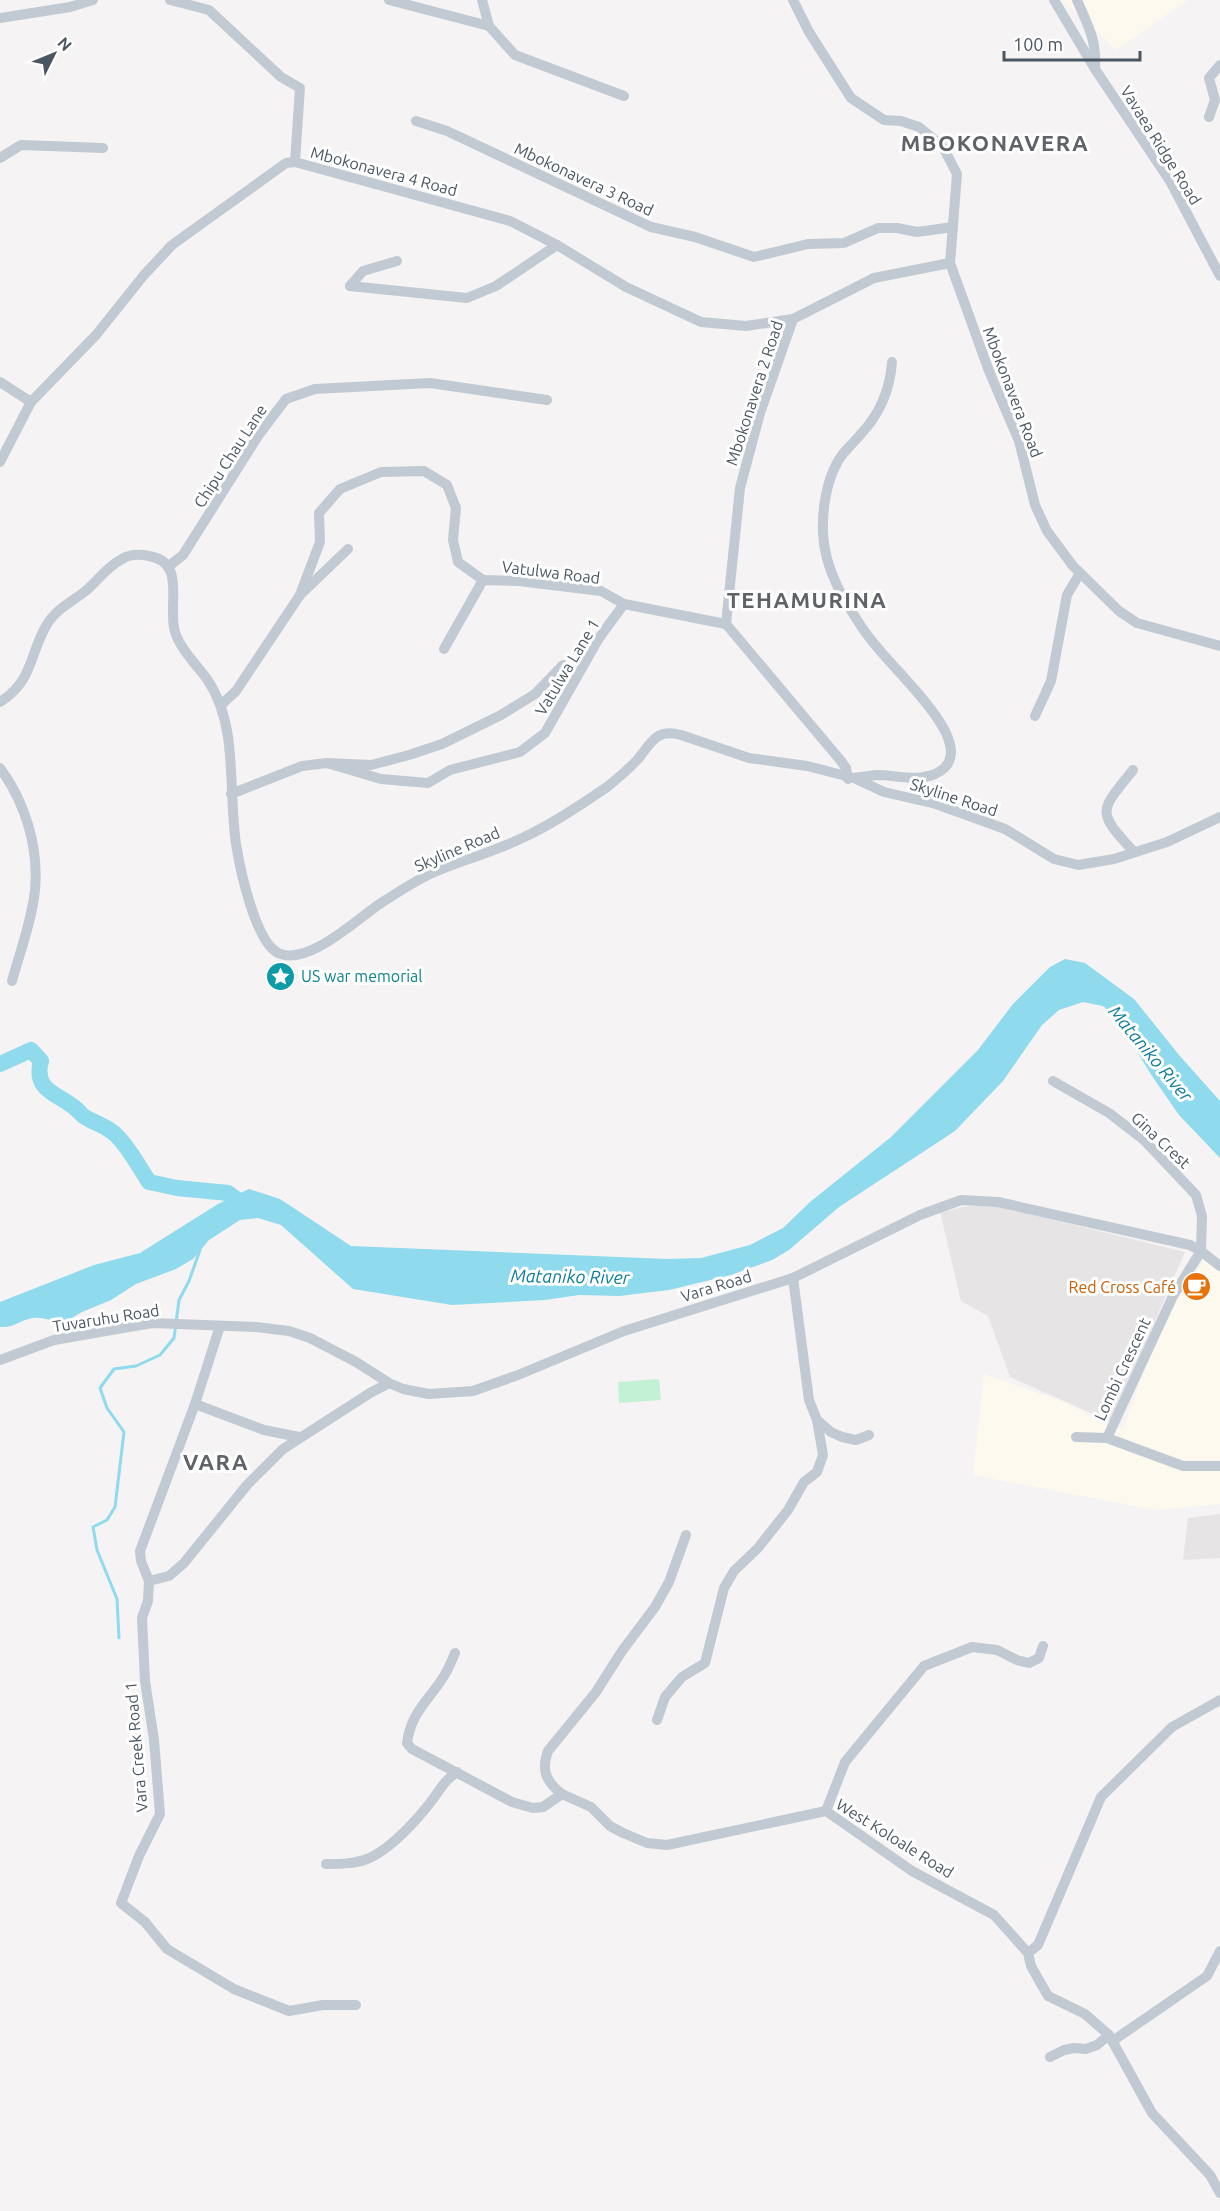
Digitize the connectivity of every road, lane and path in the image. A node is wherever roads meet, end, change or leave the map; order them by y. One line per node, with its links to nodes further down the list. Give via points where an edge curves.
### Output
1 (93, 0): 8 (street)
2 (170, 0): 17 (street, via 209,10 281,77 300,88)
3 (389, 0): 9 (street)
4 (482, 0): 9 (street)
5 (793, 0): 18 (street, via 851,98 884,120 920,127 943,147 957,174)
6 (1054, 0): 11 (street, Vavaea Ridge Road)
7 (1077, 0): 11 (street, via 1093,36)
8 (0, 18)
9 (489, 26): 12 (street, via 514,55)
10 (1220, 65): 13 (street, via 1209,78 1215,100)
11 (1095, 69): 22 (street, Vavaea Ridge Road, via 1170,182)
12 (624, 96)
13 (1209, 117)
14 (416, 121): 18 (street, Mbokonavera 3 Road, via 651,227 754,257 808,244 844,243 878,228 917,232)
15 (103, 148): 16 (street, via 21,145)
16 (0, 158)
17 (296, 162): 19 (street, Mbokonavera 4 Road, via 510,221); 27 (street, Mbokonavera 4 Road, via 277,168 172,245 96,335)
18 (953, 227): 21 (street)
19 (557, 245): 20 (street, via 496,286 467,298 350,286 363,272); 23 (street, Mbokonavera 4 Road, via 626,287 701,322 746,326)
20 (397, 261)
21 (950, 263): 23 (street, Mbokonavera 2 Road, via 874,278); 31 (street, Mbokonavera Road, via 1019,441 1035,505 1047,531)
22 (1220, 276)
23 (793, 319): 35 (street, Mbokonavera 2 Road, via 760,413 740,488)
24 (892, 362): 45 (street, via 891,382 884,400 868,427 837,462 831,477 824,509 826,558 858,621 934,713 951,751 946,766 927,776)
25 (0, 381): 27 (street)
26 (547, 400): 30 (street, Chipu Chau Lane, via 430,383 315,389 286,399 183,555)
27 (31, 402): 28 (street, Mbokonavera 4 Road)
28 (0, 462)
29 (348, 549): 33 (street)
30 (169, 566): 39 (street, via 158,558 133,554 110,566 46,624 28,673); 40 (street, Skyline Road, via 176,633)
31 (1080, 573): 36 (street, Mbokonavera Road, via 1137,623); 41 (street, via 1067,595 1051,681)
32 (483, 580): 33 (street, via 458,562 453,540 456,508 447,485 424,471 381,472 340,489 319,513 320,542); 34 (street, Vatulwa Road, via 601,591); 37 (street, Vatulwa Road)
33 (300, 595): 40 (street, via 236,691)
34 (624, 604): 35 (street, Vatulwa Road); 42 (street, Vatulwa Lane 1, via 599,638 544,733 520,752 450,770 428,783 381,779)
35 (726, 624): 45 (street)
36 (1220, 646)
37 (444, 649)
38 (563, 665): 42 (street, via 535,694 442,744 371,765)
39 (0, 702)
40 (222, 704): 46 (street, Skyline Road)
41 (1035, 716)
42 (327, 763): 46 (street, via 302,766)
43 (0, 768): 49 (street, via 23,806 36,875)
44 (1133, 770): 48 (street, via 1109,800 1106,812 1112,829)
45 (851, 778): 46 (street, Skyline Road, via 807,766 749,758 671,732 662,734 611,784 553,822 519,840 429,875 379,905 336,938 289,955 276,952 266,942 253,913 237,846); 48 (street, Skyline Road, via 1005,829 1063,862 1090,864)
46 (231, 794)
47 (1220, 817): 48 (street, Skyline Road, via 1167,842)
48 (1134, 852)
49 (12, 981)
50 (1053, 1081): 51 (street, Gina Crest, via 1108,1113 1144,1140 1196,1195 1202,1216)
51 (1201, 1251): 52 (street, Vara Road); 53 (street, Vara Road, via 1190,1245 1010,1205 961,1200 920,1215); 62 (street, Lombi Crescent, via 1173,1296)
52 (1220, 1266)
53 (793, 1278): 56 (street, Vara Road, via 624,1331 473,1391 429,1394); 58 (street, via 809,1400)
54 (220, 1326): 55 (street, Tuvaruhu Road, via 152,1323 54,1340); 56 (street, Vara Road, via 289,1331 310,1338); 57 (street, Vara Creek Road 1)
55 (0, 1360)
56 (389, 1383): 60 (street)
57 (195, 1404): 60 (street, via 264,1430); 65 (street, Vara Creek Road 1, via 140,1551)
58 (817, 1420): 59 (street, via 842,1437 856,1440); 69 (street, via 823,1455 817,1472 804,1482 758,1548 734,1570 724,1588 705,1663 682,1677 665,1697)
59 (869, 1435)
60 (299, 1437): 65 (street, via 248,1485 184,1563 169,1576)
61 (1076, 1437): 62 (street, Lombi Crescent)
62 (1107, 1438): 63 (street, Lombi Crescent, via 1183,1466)
63 (1220, 1466)
64 (686, 1535): 71 (street, via 655,1607 548,1752 545,1776)
65 (149, 1581): 76 (street, Vara Creek Road 1, via 142,1618 160,1814 120,1903 145,1922 167,1949 234,1989 289,2011)
66 (1043, 1646): 72 (street, via 1039,1658 1029,1663 998,1650 972,1647 924,1666 845,1762)
67 (455, 1653): 70 (street, via 440,1683 413,1718 407,1743)
68 (1220, 1700): 75 (street, via 1172,1727 1101,1797 1038,1945)
69 (657, 1720)
70 (457, 1772): 71 (street, via 512,1802 533,1808 543,1807); 73 (street, via 441,1785 412,1824 369,1859)
71 (562, 1794): 72 (street, West Koloale Road, via 591,1807 610,1826 647,1844 667,1845)
72 (826, 1811): 75 (street, West Koloale Road, via 912,1870 994,1915)
73 (326, 1864)
74 (1220, 1951): 77 (street, via 1207,1976)
75 (1028, 1953): 77 (street, West Koloale Road, via 1048,1996 1085,2014)
76 (356, 2005)
77 (1111, 2038): 78 (street, via 1086,2049 1064,2050); 79 (street, West Koloale Road, via 1152,2112 1210,2175)
78 (1050, 2057)
79 (1220, 2193)

